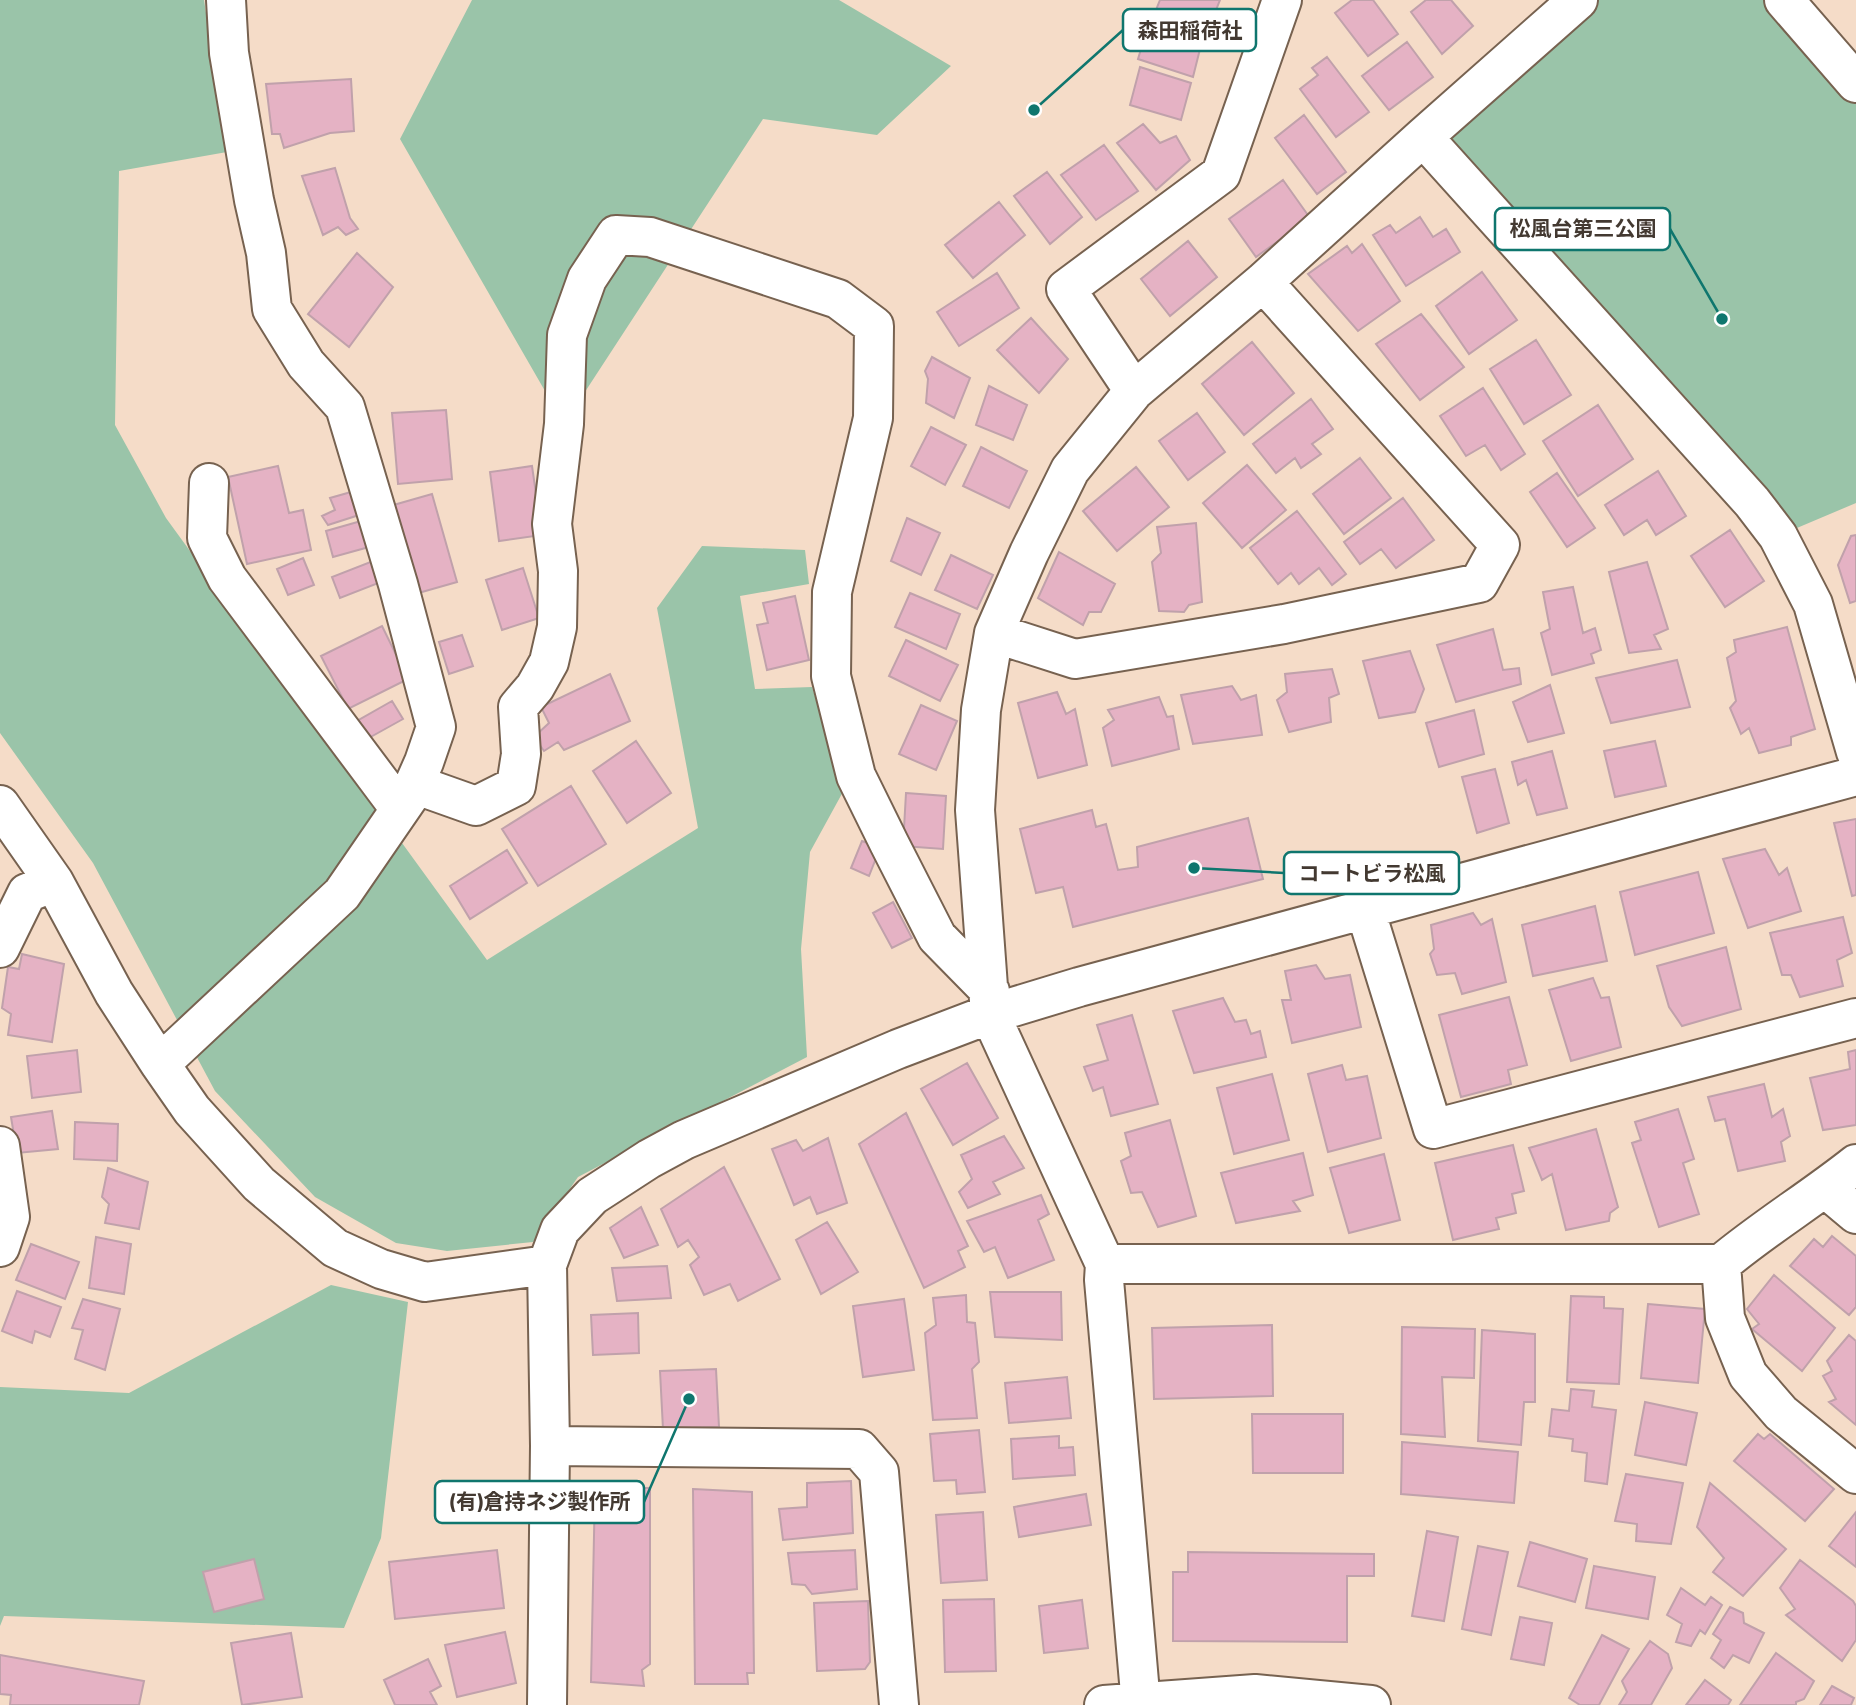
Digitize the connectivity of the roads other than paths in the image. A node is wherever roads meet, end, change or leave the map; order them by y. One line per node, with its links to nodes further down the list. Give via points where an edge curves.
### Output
1 (226, 0): 13 (street, via 229,53 272,310 306,364 345,407 436,726)
2 (1282, 0): 8 (street, via 1221,174 1066,289)
3 (1578, 0): 6 (street)
4 (1784, 0): 5 (street)
5 (1856, 83)
6 (1423, 136): 7 (street); 11 (street, via 1778,536 1813,604)
7 (1263, 282): 8 (street); 10 (street, via 1500,545 1479,583 1284,624 1076,659)
8 (1134, 391): 10 (street, via 1070,470)
9 (209, 483): 13 (street, via 207,538 227,578)
10 (994, 634): 18 (street, via 982,703 975,810)
11 (1856, 752)
12 (1856, 776): 16 (street)
13 (407, 797): 18 (street, via 476,806 516,786 521,754 518,707 549,662 557,627 558,571 552,524 564,424 567,335 587,279 616,235 650,237 838,299 874,326 873,418 832,592 831,676 856,776 937,937); 20 (street, via 342,894)
14 (0, 805): 15 (street)
15 (54, 881): 17 (street, via 27,893); 20 (street, via 114,993)
16 (1365, 909): 18 (street, via 1079,987); 19 (street, via 1433,1129)
17 (0, 948)
18 (990, 1002): 26 (street); 28 (street, via 898,1049 649,1159 592,1196 560,1230)
19 (1856, 1018)
20 (160, 1064): 28 (street, via 192,1110 259,1184 335,1248 425,1282)
21 (0, 1146): 25 (street, via 10,1217)
22 (1856, 1164): 23 (street)
23 (1825, 1188): 24 (street); 27 (street)
24 (1856, 1214)
25 (0, 1247)
26 (1105, 1264): 27 (street); 31 (street)
27 (1721, 1264): 30 (street, via 1725,1318 1748,1375 1781,1413)
28 (547, 1265): 29 (street)
29 (550, 1446): 32 (street); 33 (street, via 859,1449 879,1472)
30 (1856, 1474)
31 (1141, 1703): 34 (street); 35 (street, via 1255,1694)
32 (547, 1705)
33 (899, 1705)
34 (1104, 1705)
35 (1371, 1705)

